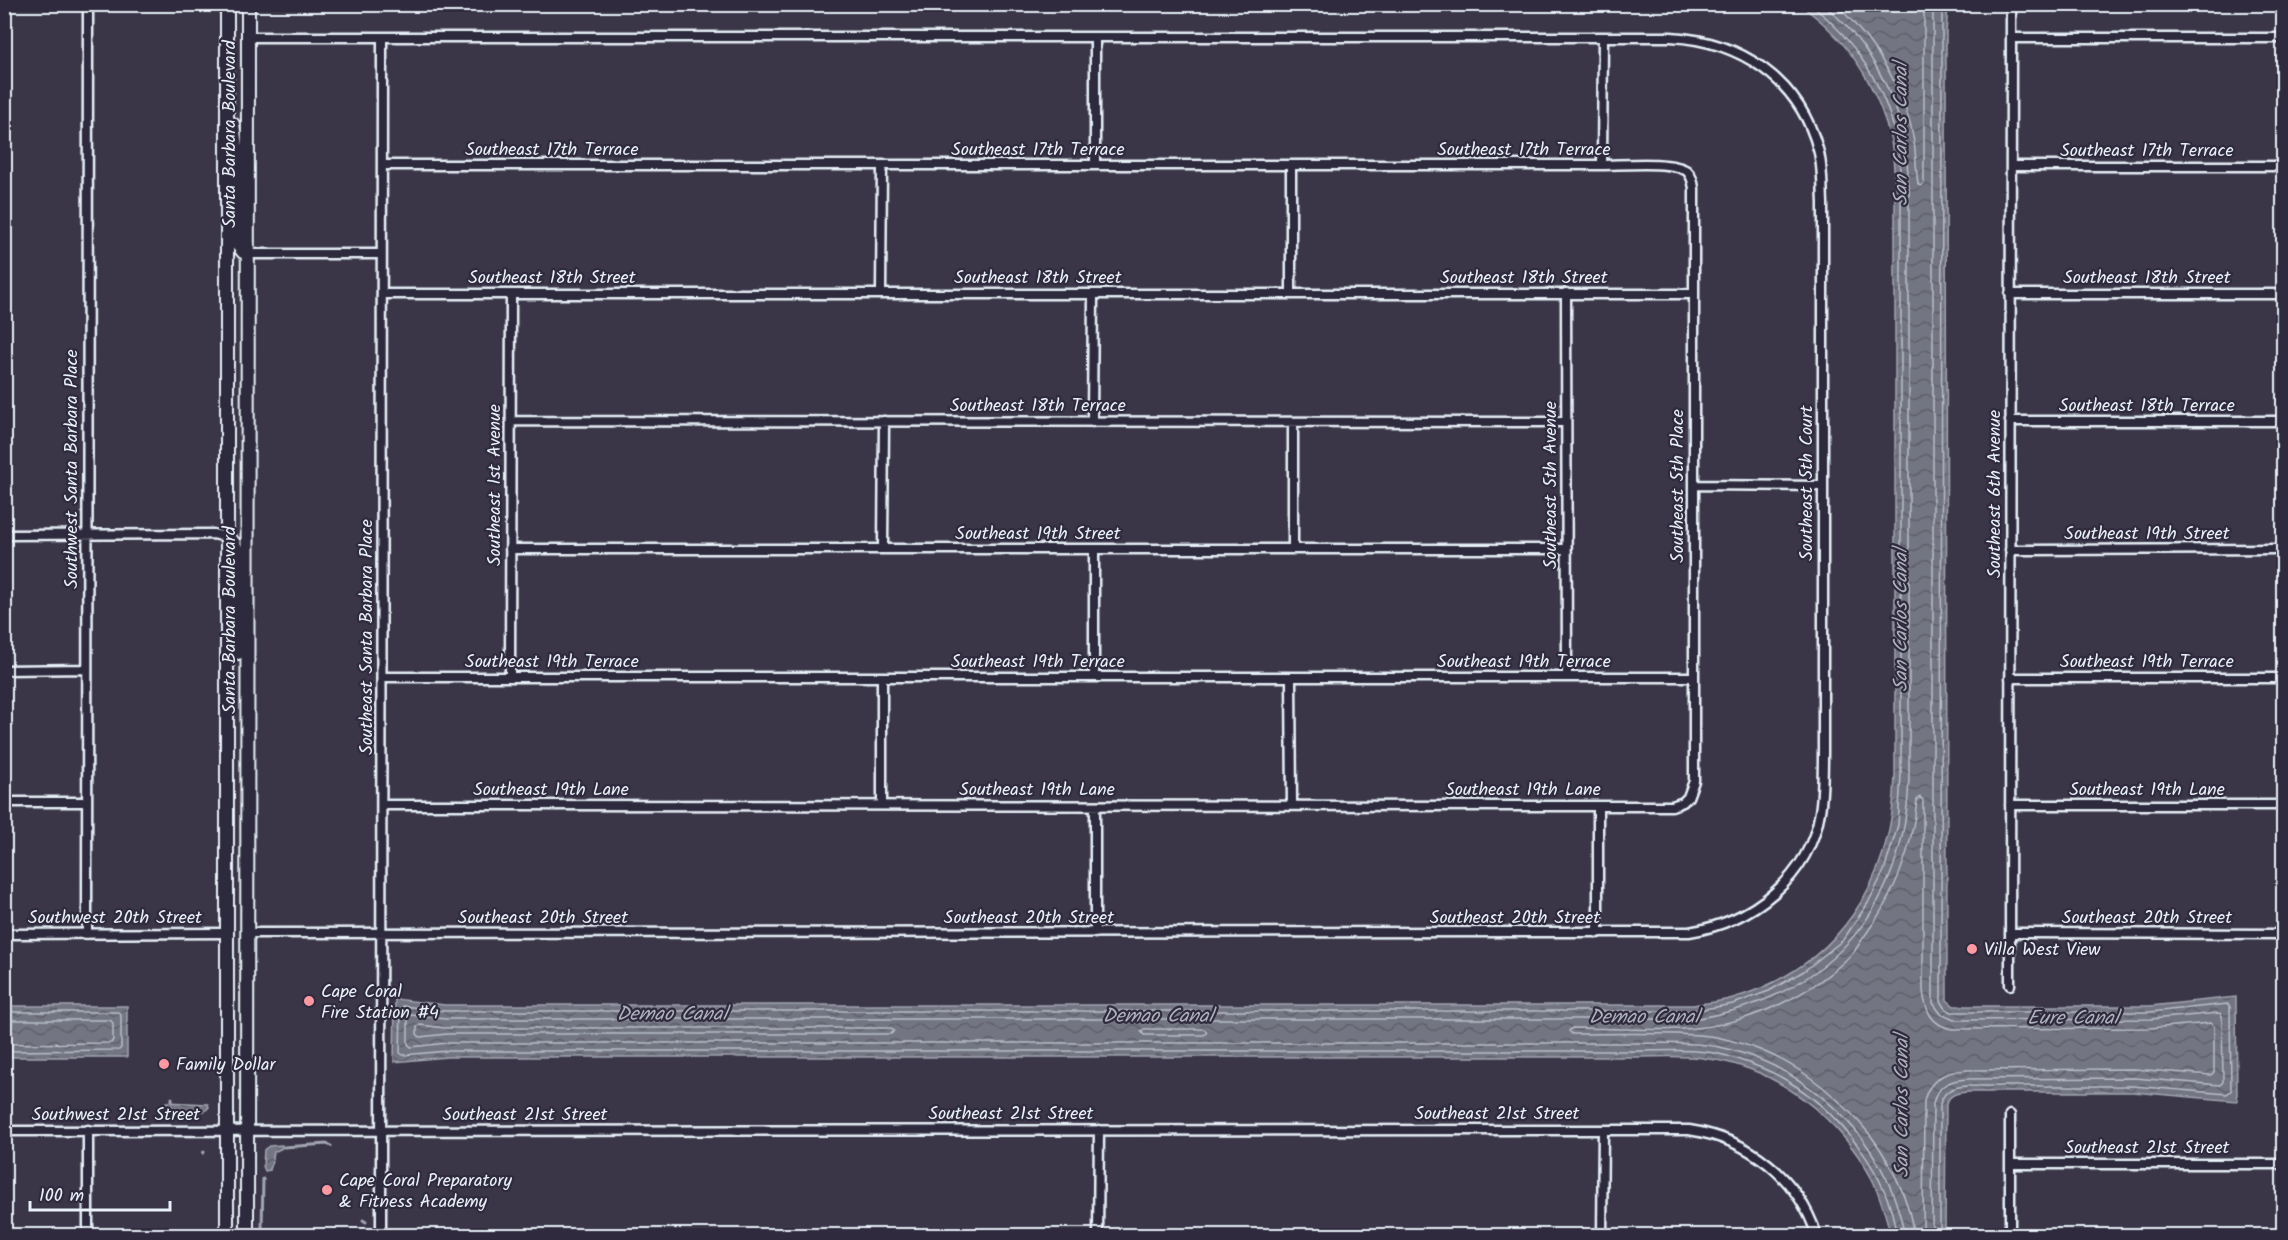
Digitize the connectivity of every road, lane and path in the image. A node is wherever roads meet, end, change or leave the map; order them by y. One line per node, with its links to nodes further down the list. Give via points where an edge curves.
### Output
1 (88, 4): 40 (street, Southwest Santa Barbara Place)
2 (227, 4): 11 (main road, Santa Barbara Boulevard)
3 (248, 4): 5 (main road, Santa Barbara Boulevard)
4 (2011, 4): 9 (street, Southeast 6th Avenue)
5 (248, 37): 6 (street, Southeast 5th Court); 20 (main road, Santa Barbara Boulevard)
6 (382, 38): 7 (street, Southeast 5th Court); 12 (street, Southeast Santa Barbara Place)
7 (1095, 38): 8 (street, Southeast 5th Court); 13 (street)
8 (1603, 38): 14 (street); 39 (street, Southeast 5th Court, via 1678,37 1719,44 1762,67 1789,93 1807,121 1820,161 1822,203)
9 (2011, 38): 10 (street); 17 (street, Southeast 6th Avenue)
10 (2283, 38)
11 (227, 102): 20 (main road, via 236,137 237,244); 42 (main road, Santa Barbara Boulevard)
12 (383, 165): 15 (street, Southeast 17th Terrace); 21 (street, Southeast Santa Barbara Place)
13 (1095, 165): 15 (street, Southeast 17th Terrace); 16 (street, Southeast 17th Terrace)
14 (1602, 165): 16 (street, Southeast 17th Terrace); 19 (street, Southeast 17th Terrace, via 1675,166)
15 (882, 166): 22 (street)
16 (1291, 166): 23 (street)
17 (2011, 166): 18 (street, Southeast 17th Terrace); 29 (street, Southeast 6th Avenue)
18 (2283, 166)
19 (1690, 175): 28 (street, Southeast 5th Place, via 1694,188)
20 (247, 254): 21 (street); 61 (main road, Santa Barbara Boulevard)
21 (381, 254): 25 (street, Southeast Santa Barbara Place)
22 (881, 293): 26 (street, Southeast 18th Street); 27 (street, Southeast 18th Street)
23 (1291, 293): 24 (street, Southeast 18th Street); 27 (street, Southeast 18th Street)
24 (1566, 293): 28 (street, Southeast 18th Street); 37 (street, Southeast 5th Avenue)
25 (382, 294): 26 (street, Southeast 18th Street); 53 (street, Southeast Santa Barbara Place)
26 (511, 294): 31 (street, Southeast 1st Avenue)
27 (1093, 294): 35 (street)
28 (1694, 294): 38 (street, Southeast 5th Place)
29 (2010, 294): 30 (street, Southeast 18th Street); 33 (street, Southeast 6th Avenue)
30 (2283, 294)
31 (511, 421): 32 (street, Southeast 18th Terrace); 43 (street, Southeast 1st Avenue)
32 (884, 421): 35 (street, Southeast 18th Terrace); 44 (street)
33 (2010, 421): 34 (street, Southeast 18th Terrace); 49 (street, Southeast 6th Avenue)
34 (2283, 421)
35 (1092, 422): 36 (street, Southeast 18th Terrace)
36 (1293, 422): 37 (street, Southeast 18th Terrace); 46 (street)
37 (1566, 422): 47 (street, Southeast 5th Avenue)
38 (1694, 485): 39 (street); 56 (street, Southeast 5th Place)
39 (1822, 486): 72 (street, Southeast 5th Court, via 1822,798 1814,835)
40 (87, 534): 41 (street); 42 (street); 50 (street, Southwest Santa Barbara Place)
41 (4, 535)
42 (227, 537): 61 (main road, via 238,554 238,658); 73 (main road, Santa Barbara Boulevard)
43 (510, 549): 44 (street, Southeast 19th Street); 54 (street, Southeast 1st Avenue)
44 (883, 549): 45 (street, Southeast 19th Street)
45 (1094, 549): 46 (street, Southeast 19th Street); 52 (street)
46 (1293, 549): 47 (street, Southeast 19th Street)
47 (1566, 549): 55 (street, Southeast 5th Avenue)
48 (2283, 549): 49 (street, Southeast 19th Street)
49 (2010, 550): 59 (street, Southeast 6th Avenue)
50 (87, 669): 51 (street); 63 (street, Southwest Santa Barbara Place)
51 (4, 670)
52 (1094, 676): 57 (street, Southeast 19th Terrace); 58 (street, Southeast 19th Terrace)
53 (383, 677): 54 (street, Southeast 19th Terrace); 65 (street, Southeast Santa Barbara Place)
54 (510, 677): 57 (street, Southeast 19th Terrace)
55 (1567, 677): 56 (street, Southeast 19th Terrace); 58 (street, Southeast 19th Terrace)
56 (1694, 677): 62 (street, Southeast 5th Place, via 1694,781)
57 (882, 678): 66 (street)
58 (1291, 678): 67 (street)
59 (2010, 678): 60 (street, Southeast 19th Terrace); 68 (street, Southeast 6th Avenue)
60 (2283, 678)
61 (246, 689): 74 (main road, Santa Barbara Boulevard)
62 (1688, 797): 71 (street, Southeast 19th Lane, via 1672,806)
63 (87, 801): 64 (street); 79 (street, Southwest Santa Barbara Place)
64 (4, 802)
65 (382, 805): 66 (street, Southeast 19th Lane); 81 (street, Southeast Santa Barbara Place)
66 (882, 805): 70 (street, Southeast 19th Lane)
67 (1292, 805): 70 (street, Southeast 19th Lane); 71 (street, Southeast 19th Lane)
68 (2010, 805): 69 (street, Southeast 19th Lane); 77 (street, Southeast 6th Avenue)
69 (2283, 805)
70 (1095, 806): 75 (street)
71 (1598, 806): 76 (street)
72 (1792, 875): 76 (street, Southeast 20th Street, via 1751,912 1714,928 1677,933)
73 (227, 933): 79 (street, Southwest 20th Street); 85 (main road, Santa Barbara Boulevard)
74 (247, 933): 81 (street, Southeast 20th Street); 86 (main road, Santa Barbara Boulevard)
75 (1095, 933): 76 (street, Southeast 20th Street); 81 (street, Southeast 20th Street)
76 (1598, 933)
77 (2010, 933): 80 (street, Southeast 20th Street); 82 (street, Southeast 6th Avenue)
78 (4, 934): 79 (street, Southwest 20th Street)
79 (87, 934)
80 (2283, 934)
81 (382, 935): 87 (street, Southeast Santa Barbara Place)
82 (2010, 985)
83 (2010, 1115): 91 (street)
84 (88, 1130): 85 (street, Southwest 21st Street); 90 (street, Southwest 21st Street); 93 (street)
85 (227, 1130): 86 (street, Southeast 21st Street); 94 (main road, Santa Barbara Boulevard)
86 (247, 1130): 87 (street, Southeast 21st Street); 95 (main road, Santa Barbara Boulevard)
87 (382, 1130): 88 (street, Southeast 21st Street); 96 (street, Southeast Santa Barbara Place)
88 (1099, 1130): 89 (street, Southeast 21st Street); 97 (street)
89 (1603, 1130): 98 (street); 99 (street, Southeast 21st Street, via 1673,1130 1735,1142 1783,1177 1801,1200)
90 (4, 1131)
91 (2010, 1164): 92 (street, Southeast 21st Street); 100 (street)
92 (2283, 1164)
93 (88, 1236)
94 (227, 1236)
95 (247, 1236)
96 (381, 1236)
97 (1098, 1236)
98 (1602, 1236)
99 (1817, 1236)
100 (2010, 1236)

